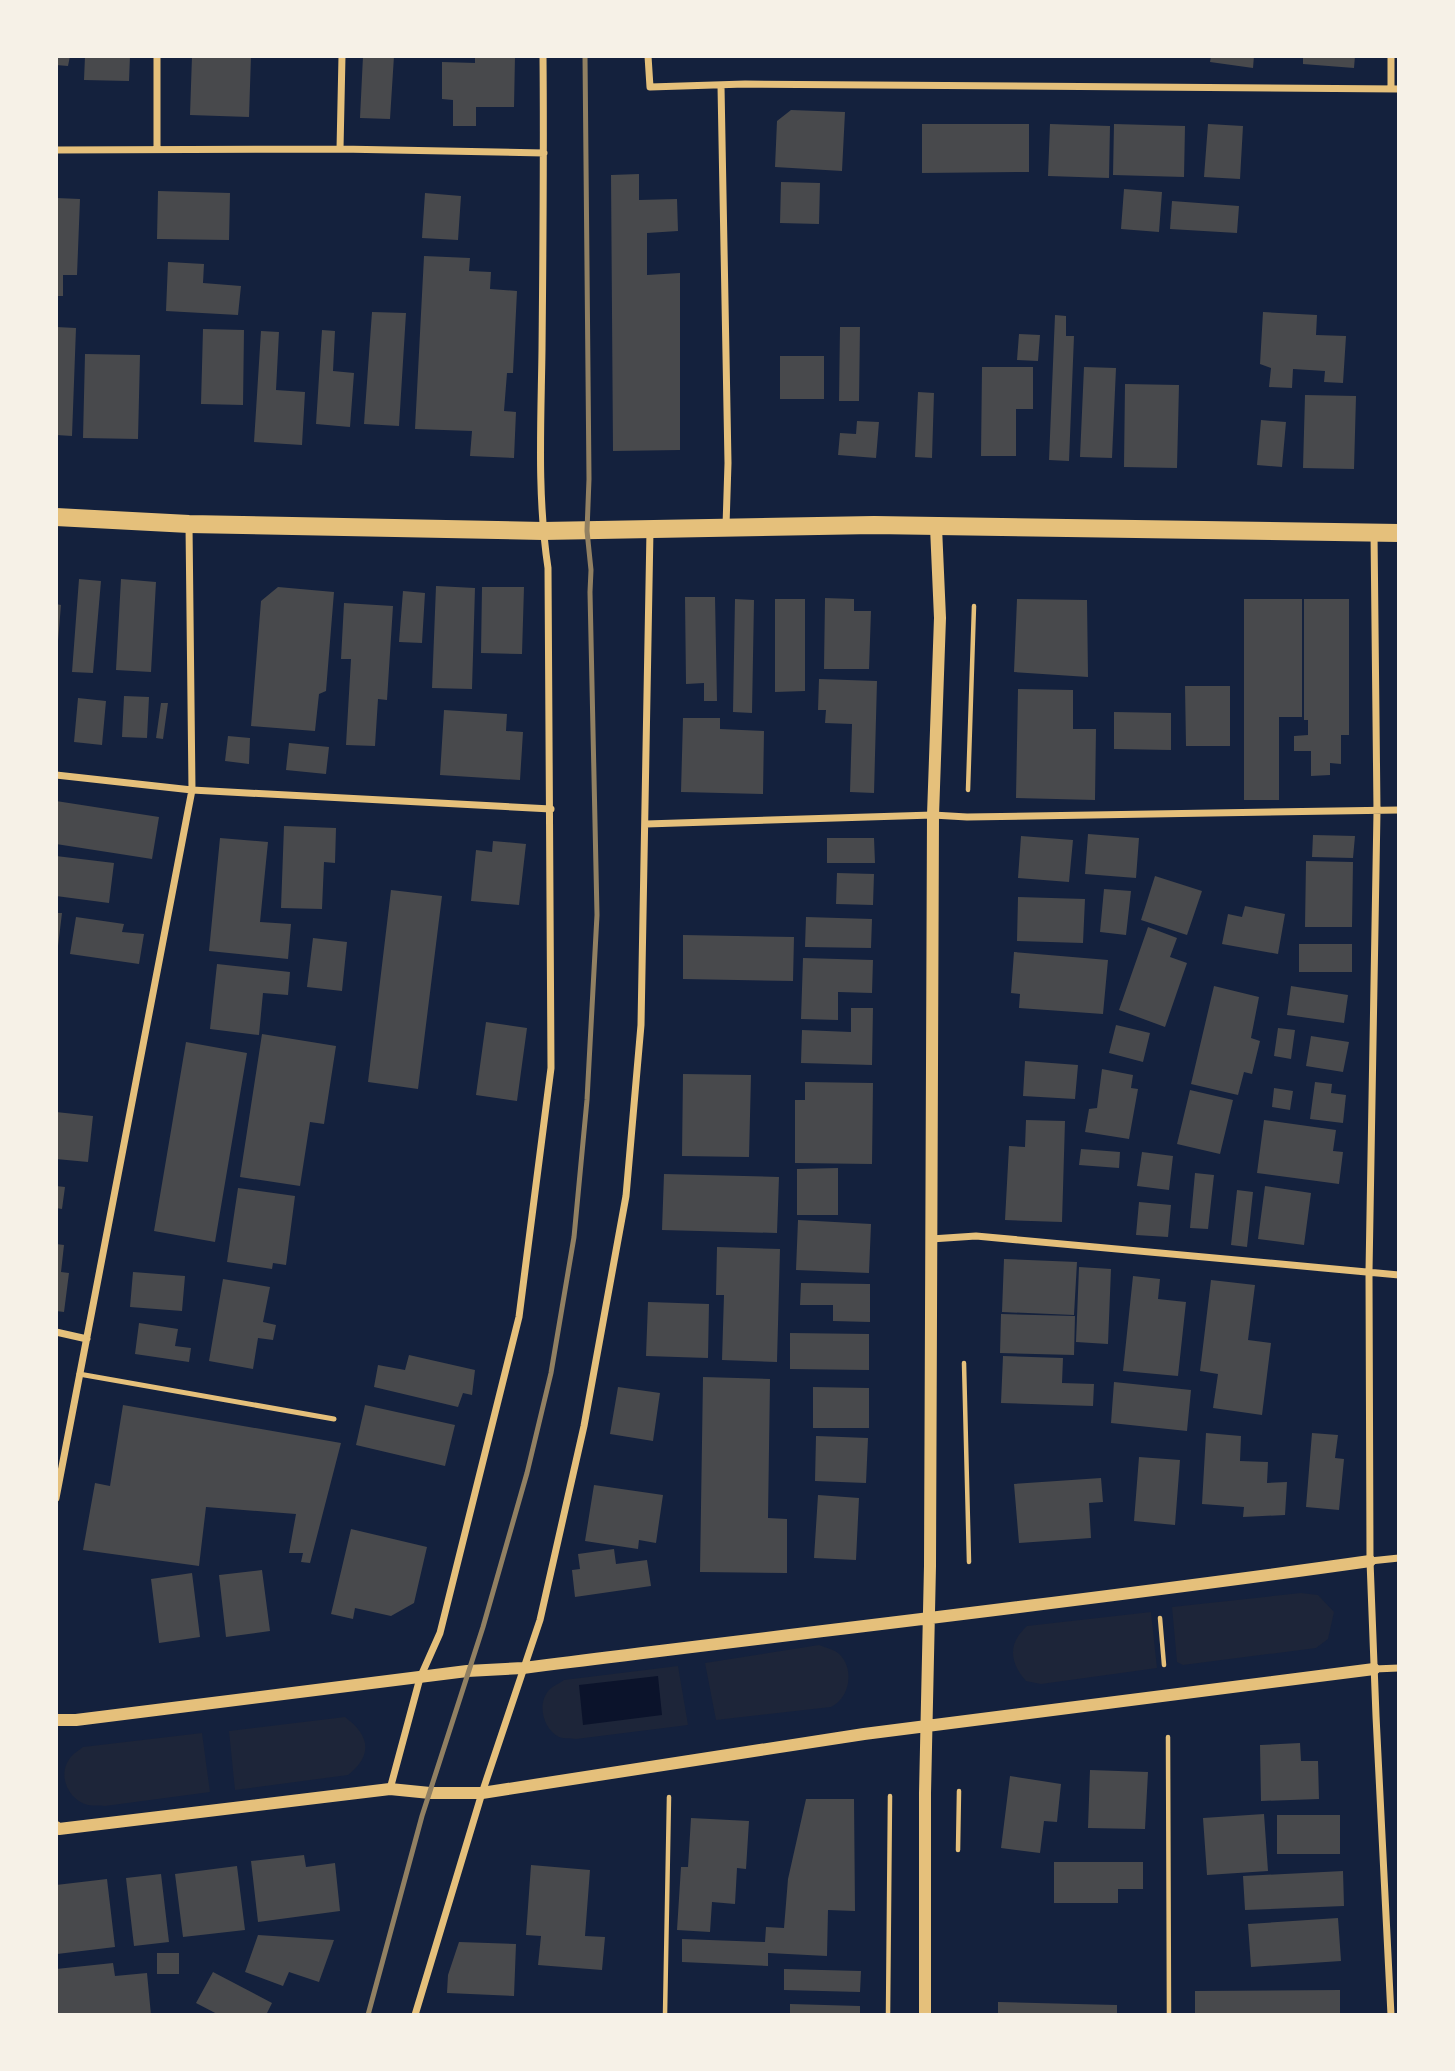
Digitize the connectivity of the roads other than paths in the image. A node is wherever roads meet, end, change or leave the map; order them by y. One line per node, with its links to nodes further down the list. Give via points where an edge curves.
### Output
1 (157, 56): 8 (street)
2 (342, 56): 9 (street)
3 (543, 56): 11 (street)
4 (648, 56): 6 (street, via 649,88)
5 (1391, 56): 7 (street)
6 (721, 86): 7 (street); 14 (street)
7 (1395, 89)
8 (157, 149): 9 (street); 10 (street)
9 (340, 149): 11 (street)
10 (56, 150)
11 (544, 152): 17 (street)
12 (56, 517): 13 (main road)
13 (189, 524): 17 (main road); 21 (street)
14 (726, 527): 15 (main road); 16 (main road)
15 (936, 527): 18 (main road); 25 (street, via 940,618)
16 (650, 530): 17 (main road); 26 (street)
17 (542, 531): 22 (street, via 548,568)
18 (1374, 533): 19 (main road); 24 (street)
19 (1399, 533)
20 (56, 775): 21 (street)
21 (192, 790): 22 (street); 31 (street)
22 (551, 809): 41 (street, via 551,1068 519,1317 440,1633)
23 (1399, 810): 24 (street)
24 (1377, 811): 25 (street); 28 (street)
25 (933, 815): 26 (street); 27 (street)
26 (646, 824): 38 (street, via 641,1025 626,1196 584,1426 540,1620)
27 (930, 1239): 28 (street, via 976,1236); 37 (street)
28 (1370, 1272): 29 (street); 36 (street)
29 (1399, 1275)
30 (56, 1332): 31 (street)
31 (87, 1339): 32 (street)
32 (79, 1374): 33 (lane); 34 (street)
33 (334, 1419)
34 (56, 1499)
35 (1399, 1558): 36 (street)
36 (1370, 1561): 37 (street); 40 (street)
37 (928, 1618): 38 (street); 43 (street)
38 (523, 1668): 41 (street); 45 (street)
39 (1399, 1668): 40 (street)
40 (1374, 1669): 43 (street); 49 (street)
41 (420, 1678): 42 (street); 44 (street)
42 (56, 1720)
43 (927, 1726): 45 (street); 48 (street)
44 (390, 1789): 45 (street); 46 (street)
45 (482, 1793): 47 (street)
46 (56, 1827)
47 (415, 2015)
48 (925, 2015)
49 (1391, 2015)

